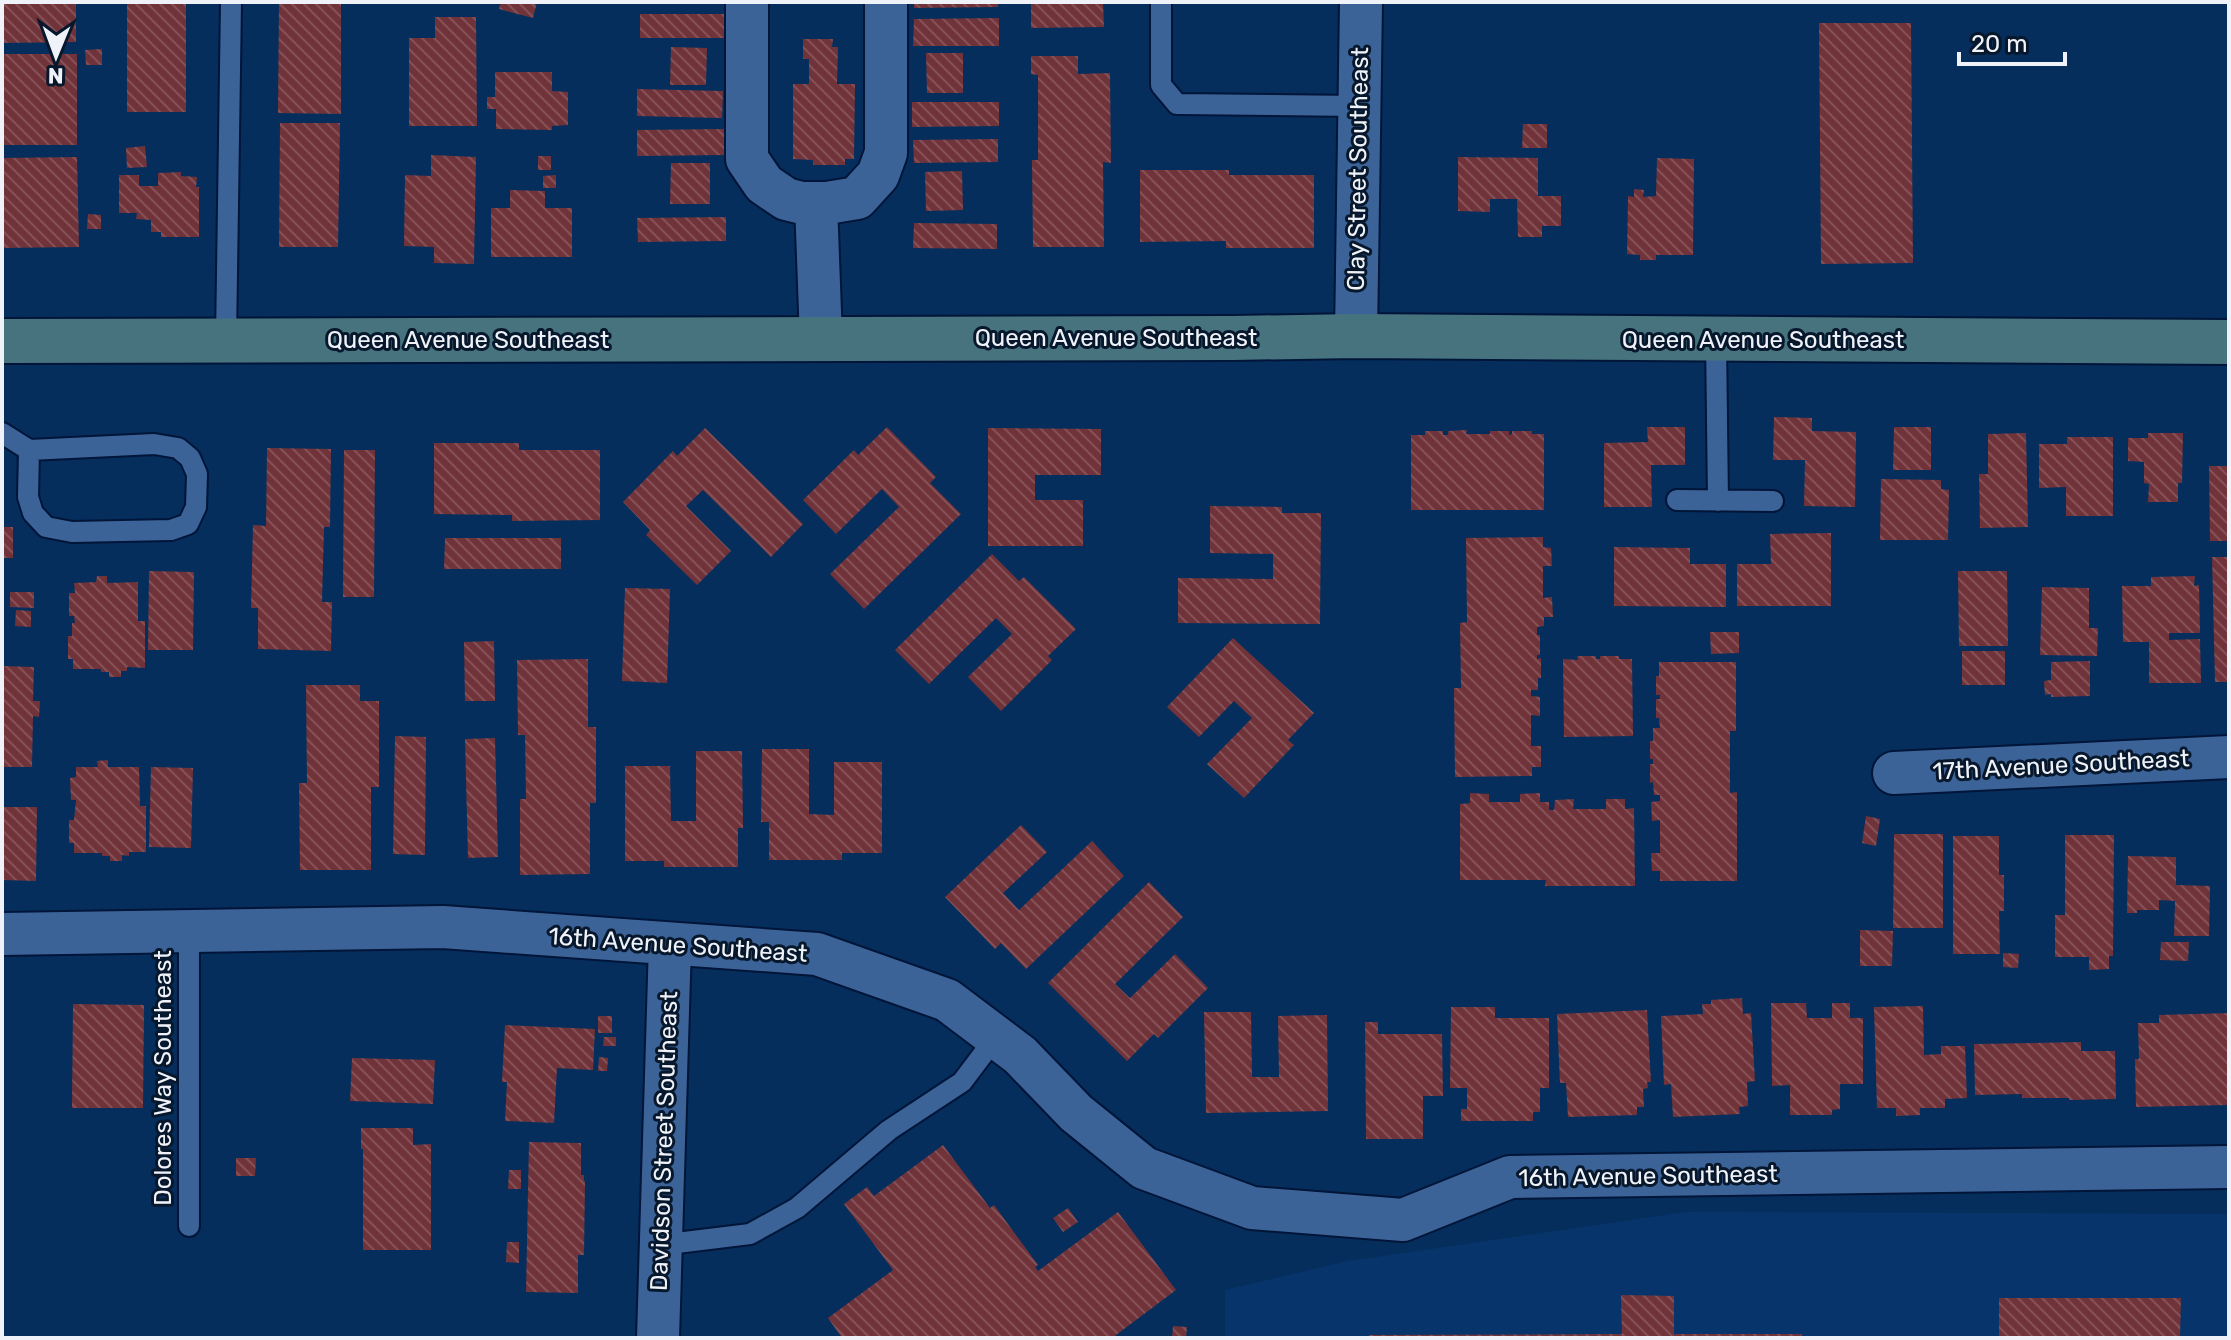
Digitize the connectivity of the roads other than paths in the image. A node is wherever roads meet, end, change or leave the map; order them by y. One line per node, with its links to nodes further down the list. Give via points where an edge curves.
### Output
1 (231, 2): 11 (lane)
2 (747, 2): 7 (street, via 747,159 764,184 786,199)
3 (886, 2): 7 (street, via 886,153 878,175 857,198)
4 (1161, 2): 6 (lane, via 1161,85 1177,104)
5 (1361, 2): 6 (street, Clay Street Southeast)
6 (1359, 106): 8 (street, Clay Street Southeast)
7 (816, 203): 9 (street)
8 (1356, 336): 9 (main road, Queen Avenue Southeast); 10 (main road, Queen Avenue Southeast)
9 (821, 339): 11 (main road, Queen Avenue Southeast)
10 (1716, 339): 13 (main road, Queen Avenue Southeast); 17 (lane)
11 (226, 340): 12 (main road, Queen Avenue Southeast)
12 (2, 341)
13 (2229, 342)
14 (2, 433): 15 (lane)
15 (29, 450): 15 (lane, via 154,444 178,448 197,474 196,507 188,524 171,530 72,532 46,527 28,497)
16 (1677, 500): 17 (lane)
17 (1718, 501): 18 (lane)
18 (1773, 501)
19 (2229, 757): 20 (street, 17th Avenue Southeast)
20 (1894, 773)
21 (189, 930): 22 (street, 16th Avenue Southeast); 23 (street, 16th Avenue Southeast, via 443,927); 26 (lane, Dolores Way Southeast)
22 (2, 934)
23 (670, 944): 24 (street, 16th Avenue Southeast, via 817,954 947,1000); 27 (street, Davidson Street Southeast)
24 (996, 1037): 25 (street, 16th Avenue Southeast, via 1144,1168 1252,1208 1403,1220 1510,1177); 27 (lane, via 962,1082 889,1130 797,1208 750,1234)
25 (2229, 1167)
26 (189, 1226)
27 (660, 1245): 28 (street, Davidson Street Southeast)
28 (658, 1338)

